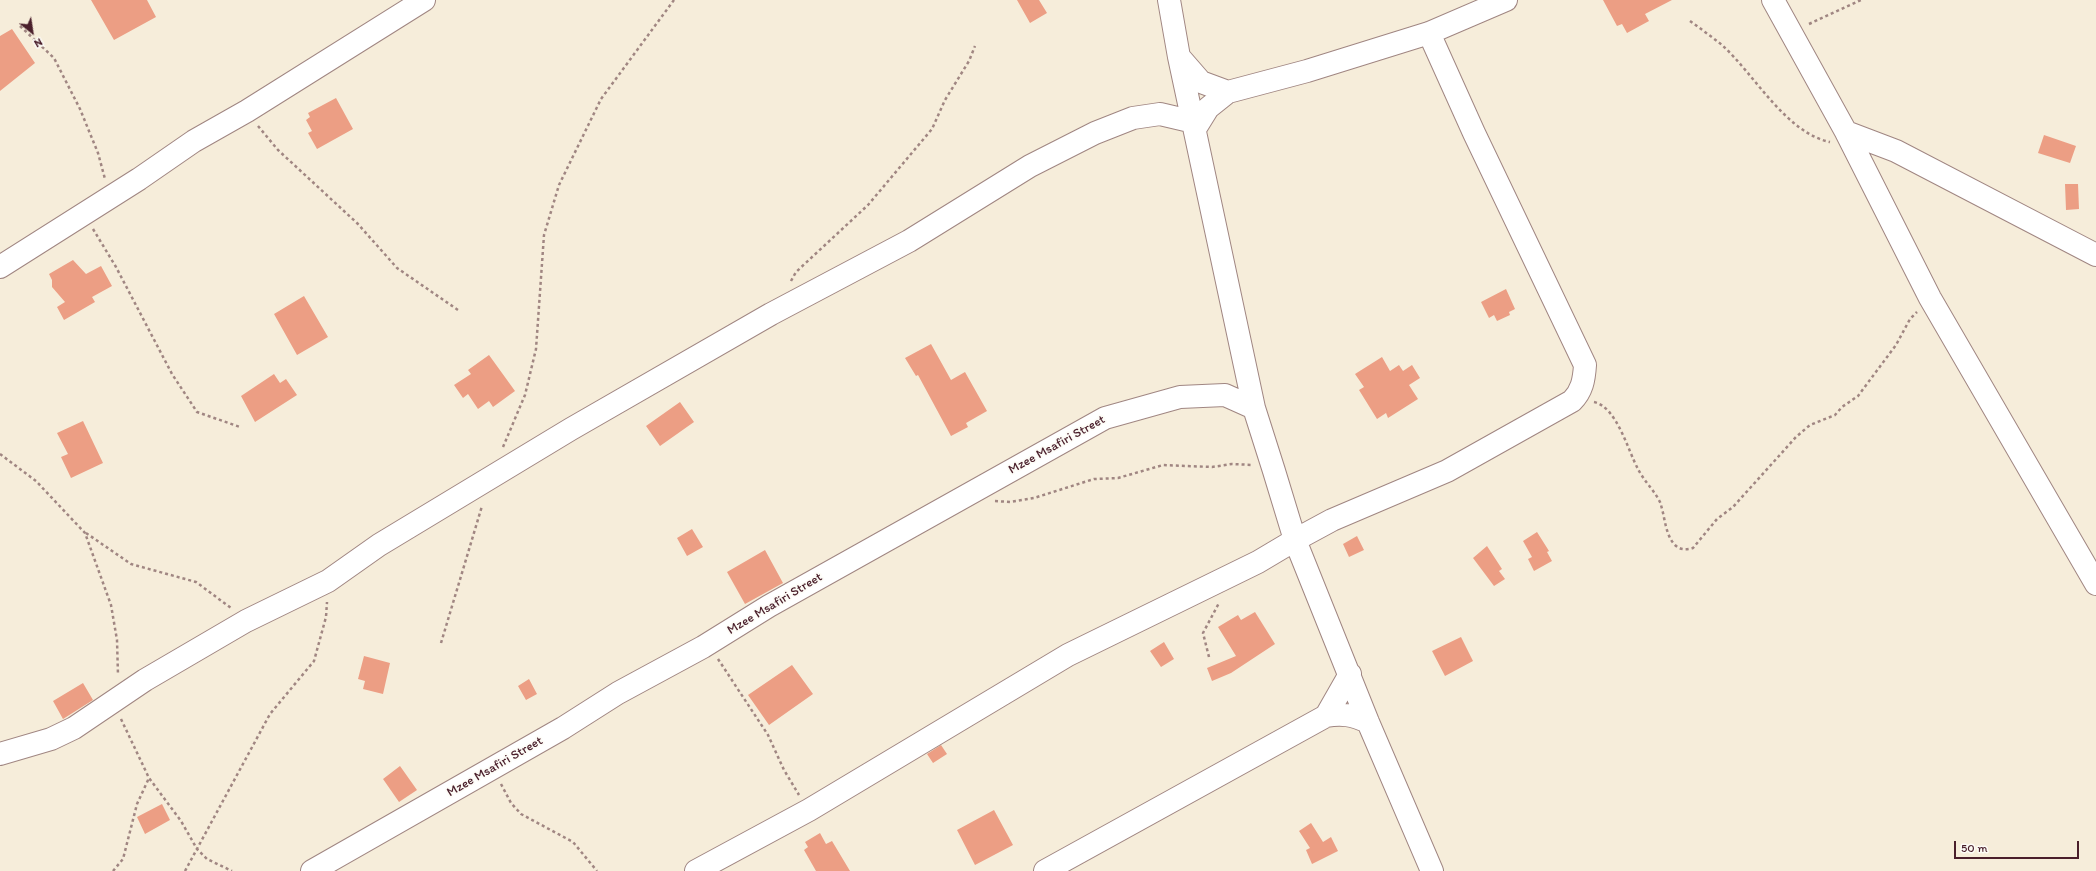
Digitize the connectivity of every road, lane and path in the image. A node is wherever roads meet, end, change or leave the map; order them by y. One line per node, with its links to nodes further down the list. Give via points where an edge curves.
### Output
1 (424, 0): 14 (street)
2 (674, 0): 27 (path, via 601,99 559,185 544,235 536,349 525,395)
3 (1169, 0): 12 (street)
4 (1506, 0): 10 (street)
5 (1773, 0): 9 (street)
6 (1861, 0): 9 (path)
7 (1690, 21): 16 (path, via 1722,46 1797,125 1818,140)
8 (20, 26): 17 (path, via 54,58 80,109 98,153)
9 (1791, 32): 16 (street)
10 (1429, 33): 13 (street, via 1307,71); 24 (street, via 1585,365 1579,393)
11 (975, 46): 21 (path, via 932,129 868,205 796,272)
12 (1179, 57): 13 (street, via 1201,82); 15 (street)
13 (1228, 92): 15 (street, via 1208,108)
14 (247, 111): 17 (street, via 194,140); 23 (path, via 278,150 358,224 398,268)
15 (1194, 125): 25 (street); 30 (street, via 1160,114 1133,118 1095,133 1030,166 910,241 771,314 571,429)
16 (1850, 140): 19 (street, via 1896,151); 22 (street)
17 (110, 197): 18 (street)
18 (84, 213): 20 (street); 26 (path, via 116,267 172,374 197,412)
19 (2096, 255)
20 (0, 267)
21 (789, 284)
22 (1930, 298): 24 (path, via 1910,319 1896,345 1858,396 1835,415 1810,425 1796,436 1733,506 1717,518 1692,548 1680,549 1672,541 1660,503 1637,468 1627,442 1605,406 1589,401); 36 (street)
23 (458, 310)
24 (1572, 401): 33 (street, via 1447,471 1332,520)
25 (1254, 408): 29 (street); 39 (street, Mzee Msafiri Street, via 1225,395 1180,397 1105,418 769,606)
26 (240, 427)
27 (501, 452)
28 (0, 454): 32 (path, via 36,481)
29 (1274, 471): 31 (path, via 1248,464 1212,467 1163,465 1118,478 1094,479 1034,498 1010,502); 33 (street)
30 (489, 480): 35 (street, via 379,545); 38 (path)
31 (992, 501)
32 (85, 533): 37 (path, via 131,564 196,582); 42 (path, via 111,605 117,640)
33 (1295, 540): 34 (street); 41 (street)
34 (1222, 580): 40 (path, via 1224,596 1203,633); 48 (street, via 1068,655)
35 (328, 581): 37 (street); 49 (path, via 326,617 314,660 270,714)
36 (2096, 584)
37 (246, 621): 42 (street, via 145,680)
38 (441, 643)
39 (703, 647): 46 (street, Mzee Msafiri Street, via 618,693); 48 (path, via 719,660 768,736 784,770)
40 (1209, 657)
41 (1350, 674): 43 (street); 44 (street)
42 (115, 701): 45 (street, via 74,728 51,739); 47 (path)
43 (1326, 716): 44 (street, via 1340,713); 56 (street)
44 (1368, 722): 57 (street)
45 (0, 754)
46 (492, 768): 53 (street, Mzee Msafiri Street); 54 (path, via 511,803 521,814 573,842)
47 (149, 778): 49 (path, via 181,821); 50 (path, via 137,804 124,859)
48 (809, 810): 55 (street)
49 (197, 849): 51 (path); 52 (path, via 207,859)
50 (113, 871)
51 (185, 871)
52 (232, 871)
53 (312, 871)
54 (597, 871)
55 (696, 871)
56 (1045, 871)
57 (1432, 871)

